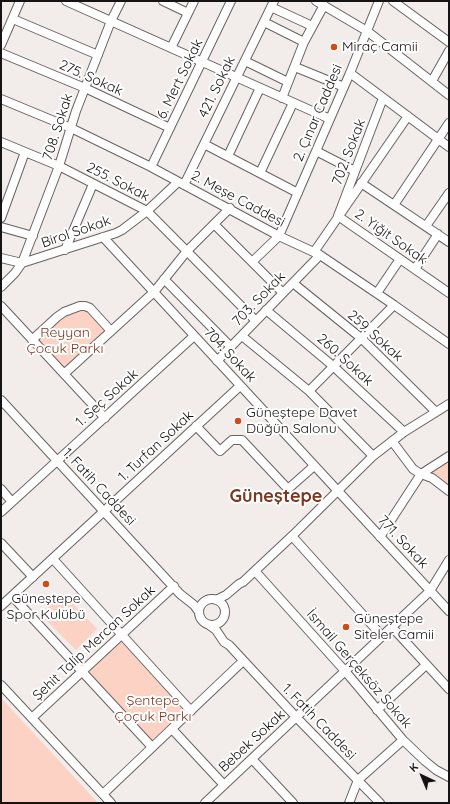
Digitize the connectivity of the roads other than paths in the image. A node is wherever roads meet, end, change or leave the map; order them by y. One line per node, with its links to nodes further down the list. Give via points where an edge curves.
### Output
1 (20, 1): 12 (street)
2 (66, 1): 13 (street)
3 (121, 1): 13 (street, 708. Sokak)
4 (163, 1): 11 (street)
5 (194, 1): 11 (street)
6 (232, 1): 25 (street, 6. Mert Sokak)
7 (379, 1): 16 (street, 2. Çınar Caddesi)
8 (392, 1): 18 (street)
9 (320, 3): 15 (street); 16 (street)
10 (273, 4): 14 (street, 421. Sokak); 15 (street)
11 (188, 13): 20 (street)
12 (13, 19): 19 (street); 23 (street)
13 (111, 21): 20 (street); 23 (street, 708. Sokak)
14 (264, 22): 17 (street); 24 (street, 421. Sokak)
15 (312, 26): 17 (street)
16 (367, 31): 27 (street, 2. Çınar Caddesi); 29 (street)
17 (304, 42): 26 (street)
18 (449, 42)
19 (1, 45)
20 (171, 48): 25 (street)
21 (449, 50): 29 (street)
22 (1, 53): 32 (street, 275. Sokak)
23 (98, 55): 32 (street, 708. Sokak)
24 (244, 61): 28 (street, 421. Sokak); 30 (street)
25 (203, 62): 28 (street); 43 (street, 6. Mert Sokak)
26 (295, 67): 30 (street); 31 (street)
27 (350, 73): 31 (street, 2. Çınar Caddesi); 36 (street)
28 (236, 78): 33 (street); 46 (street, 421. Sokak)
29 (432, 81): 34 (street)
30 (288, 82): 35 (street)
31 (344, 87): 40 (street, 2. Çınar Caddesi)
32 (85, 88): 42 (street, 708. Sokak); 43 (street, 275. Sokak)
33 (260, 88): 35 (street); 50 (street)
34 (449, 95)
35 (282, 98): 38 (street)
36 (383, 98): 39 (street); 53 (street, 702. Sokak)
37 (1, 99): 42 (street, 2. Meşe Caddesi)
38 (293, 103): 40 (street); 54 (street)
39 (408, 116): 44 (street); 56 (street, 702. Sokak)
40 (330, 119): 48 (street, 2. Çınar Caddesi)
41 (449, 123): 44 (street)
42 (70, 128): 51 (street, 708. Sokak); 52 (street, 2. Meşe Caddesi)
43 (170, 128): 52 (street, 6. Mert Sokak)
44 (438, 139): 47 (street); 60 (street)
45 (1, 142): 49 (street, 255. Sokak)
46 (204, 144): 50 (street); 55 (street, 421. Sokak)
47 (449, 147)
48 (316, 151): 53 (street); 58 (street, 2. Çınar Caddesi)
49 (25, 152): 51 (street, 255. Sokak); 64 (street)
50 (228, 156): 54 (street)
51 (59, 166): 57 (street, 255. Sokak); 69 (street, 708. Sokak)
52 (151, 168): 55 (street, 2. Meşe Caddesi)
53 (356, 171): 63 (street, 702. Sokak)
54 (260, 173): 58 (street)
55 (181, 183): 61 (street, 2. Meşe Caddesi); 62 (street, Birol Sokak)
56 (361, 183): 60 (street); 63 (street, 702. Sokak)
57 (92, 184): 62 (street, 255. Sokak); 73 (street)
58 (298, 193): 70 (street, 2. Çınar Caddesi)
59 (449, 193): 67 (street)
60 (394, 205): 67 (street)
61 (230, 208): 65 (street); 70 (street, 2. Meşe Caddesi)
62 (147, 211): 71 (street, Birol Sokak, via 122,230); 74 (street, 255. Sokak)
63 (338, 216): 75 (street, 702. Sokak); 77 (street, 2. Yiğit Sokak)
64 (1, 218)
65 (214, 224): 74 (street); 78 (street)
66 (1, 226): 69 (street)
67 (426, 226): 68 (street)
68 (438, 234): 72 (street); 80 (street)
69 (33, 236): 79 (street, 708. Sokak)
70 (279, 236): 75 (street, 2. Meşe Caddesi); 78 (street)
71 (103, 237): 73 (street, Birol Sokak); 84 (street, 704. Sokak)
72 (449, 242)
73 (65, 250): 79 (street, Birol Sokak)
74 (187, 251): 81 (street); 91 (street, 255. Sokak)
75 (317, 254): 82 (street, 703. Sokak); 86 (street, 2. Meşe Caddesi)
76 (1, 258): 79 (street)
77 (400, 259): 80 (street, 2. Yiğit Sokak); 86 (street)
78 (252, 262): 85 (street)
79 (22, 263): 83 (street)
80 (415, 269): 87 (street, 2. Yiğit Sokak)
81 (164, 279): 84 (street); 98 (street, 704. Sokak)
82 (293, 283): 85 (street, 703. Sokak); 95 (street, 259. Sokak)
83 (1, 287)
84 (154, 292): 92 (street); 93 (street, 704. Sokak)
85 (283, 293): 90 (street, 703. Sokak)
86 (377, 293): 88 (street, 2. Meşe Caddesi)
87 (449, 293)
88 (394, 305): 95 (street); 97 (street, 2. Meşe Caddesi)
89 (1, 306): 96 (street)
90 (266, 310): 91 (street, 703. Sokak); 100 (street, 260. Sokak)
91 (256, 321): 94 (street, 703. Sokak)
92 (111, 331): 96 (street, via 90,308 80,306 64,312); 101 (street)
93 (194, 336): 99 (street, 704. Sokak); 107 (street, 1. Seç Sokak)
94 (242, 336): 98 (street, 703. Sokak); 103 (street, 704. Sokak)
95 (361, 338): 100 (street); 106 (street, 259. Sokak)
96 (32, 340): 101 (street)
97 (448, 341)
98 (231, 347): 99 (street, 703. Sokak)
99 (217, 361): 102 (street, 704. Sokak)
100 (333, 366): 103 (street); 109 (street, 260. Sokak)
101 (64, 374): 107 (street)
102 (240, 386): 108 (street, 1. Turfan Sokak); 114 (street, 704. Sokak)
103 (309, 391): 111 (street, 704. Sokak)
104 (1, 400): 113 (street, 1. Fatih Caddesi)
105 (449, 404): 106 (street)
106 (436, 412): 109 (street)
107 (105, 418): 113 (street, 1. Seç Sokak)
108 (196, 426): 114 (street, via 220,451 232,440 242,440 288,489); 120 (street, 1. Turfan Sokak)
109 (404, 432): 110 (street)
110 (392, 441): 111 (street); 115 (street, via 413,469)
111 (373, 456): 118 (street)
112 (449, 456): 115 (street)
113 (58, 461): 119 (street, 1. Seç Sokak); 120 (street, 1. Fatih Caddesi)
114 (314, 466): 118 (street, 704. Sokak)
115 (421, 474): 117 (street, via 432,478); 123 (street)
116 (1, 489): 119 (street)
117 (449, 491)
118 (338, 492): 122 (street); 123 (street, 771. Sokak)
119 (12, 502): 121 (street, 1. Seç Sokak)
120 (104, 511): 125 (street, 1. Turfan Sokak); 130 (street, 1. Fatih Caddesi)
121 (1, 512)
122 (292, 536): 127 (street); 143 (street)
123 (380, 537): 131 (street, 771. Sokak)
124 (1, 544): 128 (street)
125 (52, 558): 128 (street, 1. Turfan Sokak); 142 (street)
126 (449, 560): 131 (street, Bebek Sokak)
127 (254, 571): 129 (street); 148 (street, İsmail Gerçeksöz Sokak)
128 (33, 577): 132 (street, 1. Turfan Sokak)
129 (243, 582): 133 (street); 136 (street, via 229,598)
130 (176, 589): 134 (street); 138 (street, 1. Fatih Caddesi); 142 (street, Şehit Talip Mercan Sokak)
131 (430, 591): 137 (street, 771. Sokak); 141 (street, Bebek Sokak)
132 (12, 596): 135 (street, 1. Turfan Sokak); 147 (street)
133 (216, 600): 134 (street); 136 (street)
134 (204, 601): 138 (street)
135 (1, 606)
136 (224, 610): 139 (street)
137 (449, 611)
138 (199, 612): 140 (street, via 202,620)
139 (222, 620): 140 (street, via 216,624); 144 (street)
140 (209, 624): 144 (street, 1. Fatih Caddesi)
141 (392, 627): 143 (street, Bebek Sokak); 146 (street)
142 (122, 634): 147 (street, Şehit Talip Mercan Sokak); 152 (street)
143 (382, 636): 148 (street, Bebek Sokak)
144 (229, 645): 145 (street, 1. Fatih Caddesi)
145 (243, 661): 152 (street); 153 (street, 1. Fatih Caddesi)
146 (426, 665): 150 (street); 151 (street)
147 (82, 671): 154 (street, Şehit Talip Mercan Sokak); 157 (street)
148 (345, 671): 151 (street, İsmail Gerçeksöz Sokak); 153 (street, Bebek Sokak)
149 (1, 685): 154 (street)
150 (449, 689)
151 (377, 710): 156 (street, İsmail Gerçeksöz Sokak)
152 (191, 711): 155 (street)
153 (296, 717): 158 (street, Bebek Sokak); 160 (street, 1. Fatih Caddesi)
154 (32, 718): 162 (street)
155 (172, 729): 157 (street); 161 (street)
156 (403, 740): 159 (street, İsmail Gerçeksöz Sokak, via 436,770); 160 (street)
157 (152, 747): 162 (street)
158 (252, 759): 161 (street, Bebek Sokak); 165 (street)
159 (449, 777)
160 (358, 780): 166 (street, 1. Fatih Caddesi); 167 (street)
161 (224, 785): 164 (street, Bebek Sokak)
162 (102, 794): 163 (street)
163 (111, 803)
164 (205, 803)
165 (292, 803)
166 (349, 803)
167 (380, 803)

